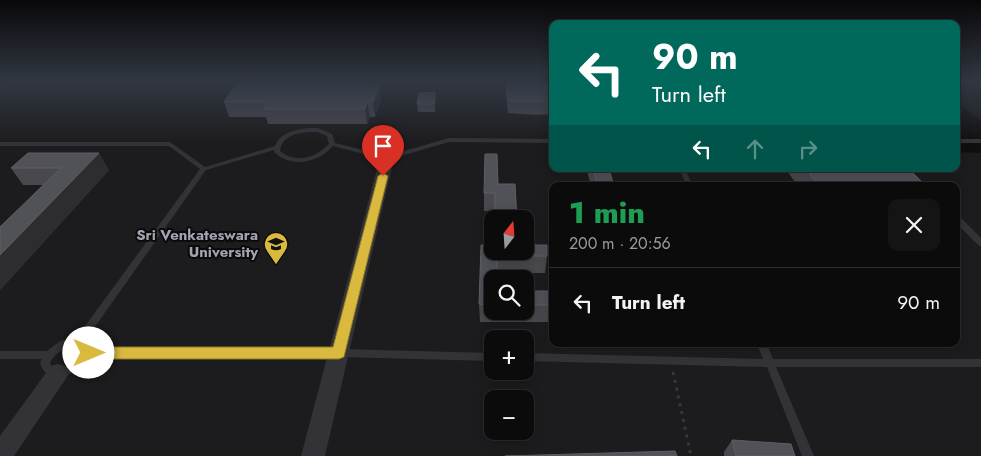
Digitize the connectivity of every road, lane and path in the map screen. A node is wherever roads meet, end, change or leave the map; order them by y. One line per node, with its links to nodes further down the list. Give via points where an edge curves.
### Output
1 (549, 141): 7 (lane, via 449,140)
2 (960, 141): 3 (lane)
3 (981, 141)
4 (0, 144): 8 (lane, via 170,144)
5 (332, 144): 6 (lane, via 323,154 305,159 287,158 277,152); 6 (lane, via 330,135 309,130 292,134); 7 (lane)
6 (277, 147): 8 (lane)
7 (387, 158): 14 (street)
8 (204, 169): 11 (lane)
9 (960, 222): 10 (lane)
10 (981, 243)
11 (80, 340): 13 (lane, via 90,346); 21 (lane, via 63,344)
12 (763, 347): 19 (lane)
13 (89, 353): 14 (lane); 21 (lane, via 76,366)
14 (339, 353): 16 (lane); 23 (street)
15 (0, 355): 21 (lane)
16 (484, 356)
17 (534, 357): 18 (lane)
18 (670, 361): 19 (lane); 24 (path)
19 (770, 363): 20 (lane); 25 (lane)
20 (981, 363)
21 (53, 364): 22 (street)
22 (0, 456)
23 (313, 456)
24 (690, 456)
25 (808, 456)

